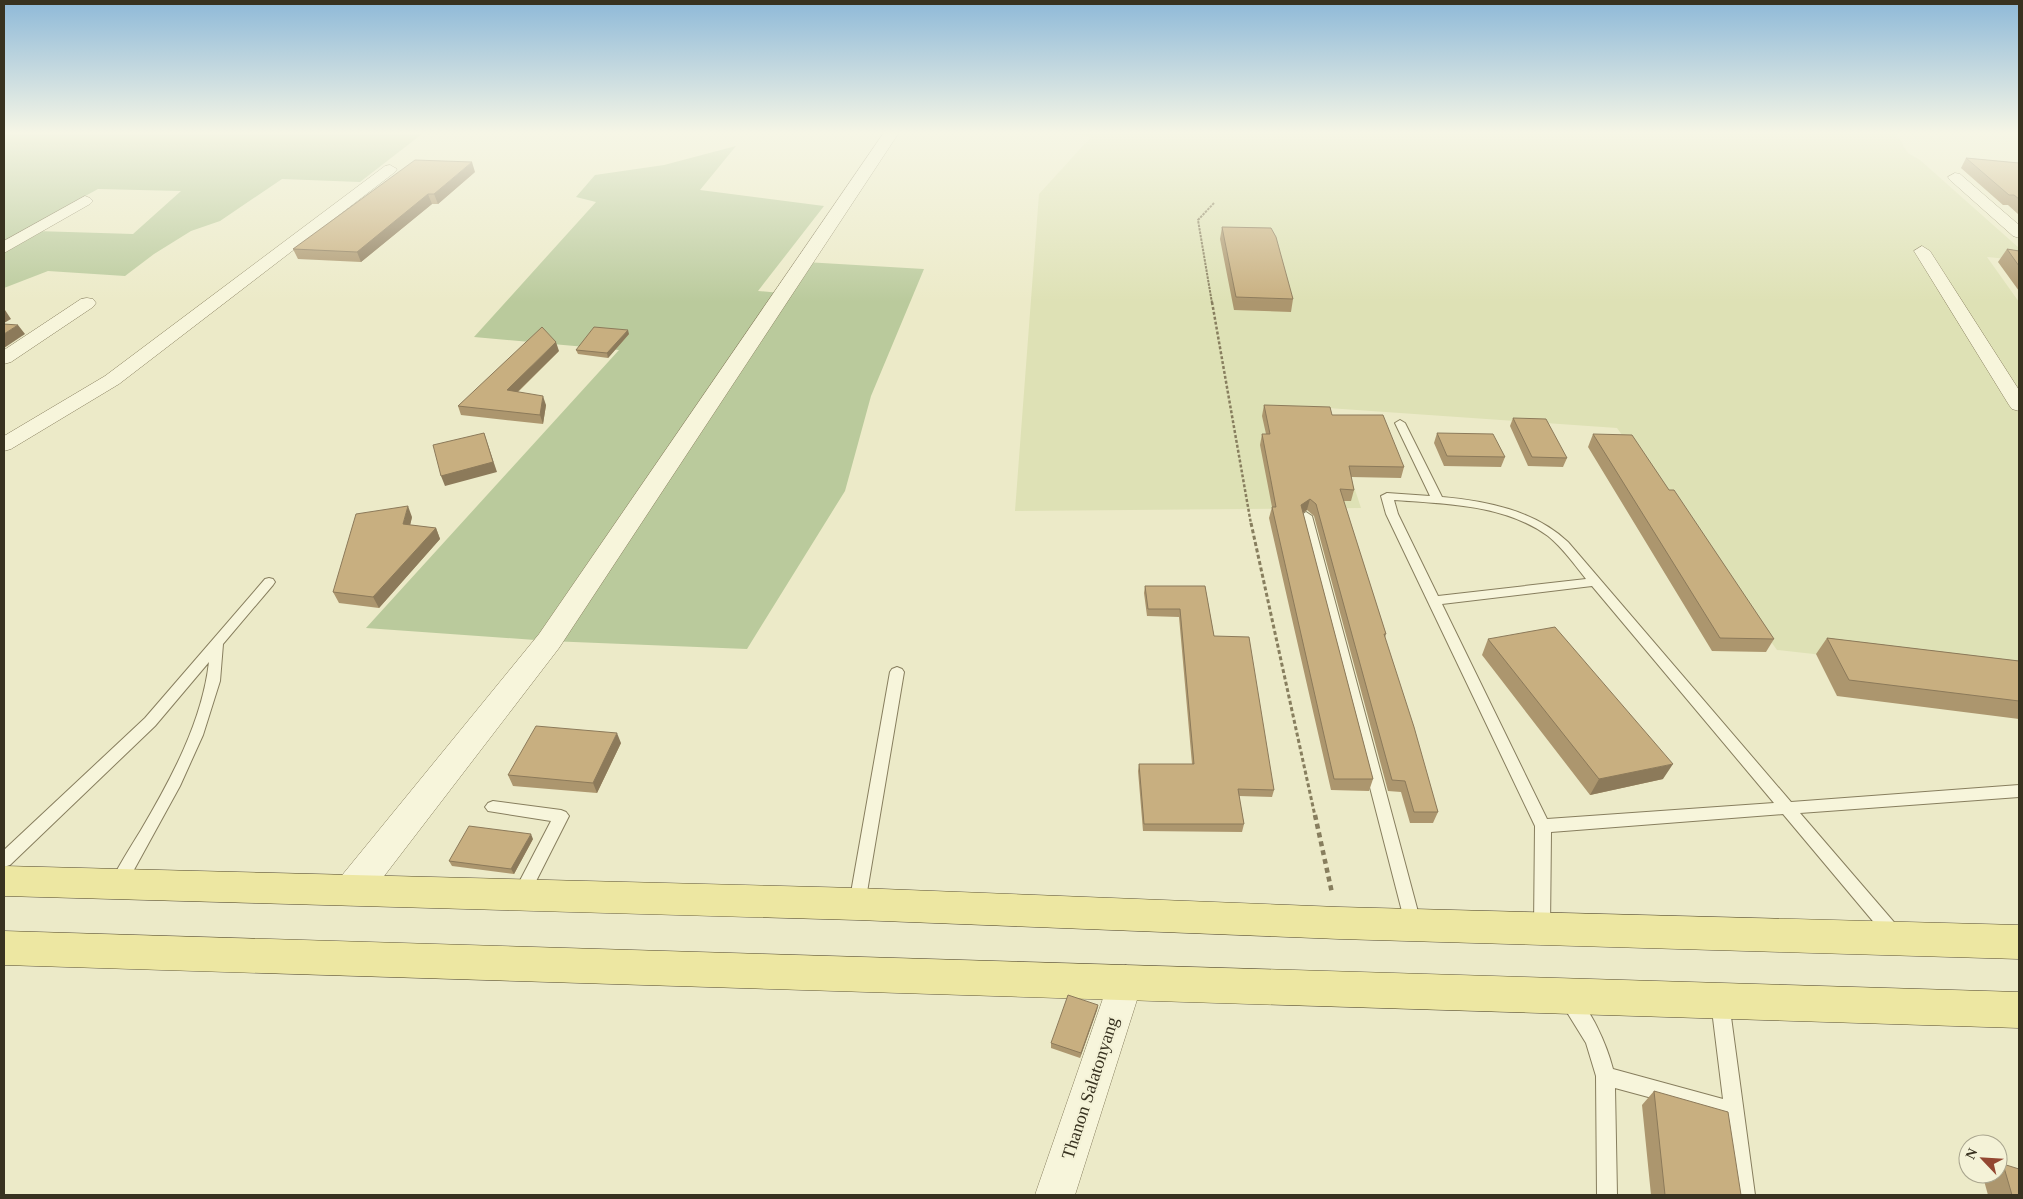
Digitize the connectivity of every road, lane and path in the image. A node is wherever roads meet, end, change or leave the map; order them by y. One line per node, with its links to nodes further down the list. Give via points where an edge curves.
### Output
1 (362, 190): 13 (street, via 112,380)
2 (852, 190): 28 (street, via 549,641)
3 (1971, 190): 6 (street)
4 (85, 201): 7 (street)
5 (1214, 203): 31 (path, via 1198,220 1248,509)
6 (2019, 233)
7 (4, 248)
8 (1922, 251): 11 (street)
9 (87, 303): 10 (street)
10 (4, 358)
11 (2019, 405)
12 (1400, 423): 14 (lane)
13 (4, 446)
14 (1438, 501): 17 (lane, via 1526,519 1552,535); 18 (lane, via 1386,496)
15 (1306, 516): 32 (lane)
16 (270, 582): 19 (lane)
17 (1596, 582): 18 (lane); 23 (lane)
18 (1434, 601): 24 (lane)
19 (217, 643): 25 (lane, via 150,722); 27 (lane, via 213,680 199,727 171,792)
20 (897, 672): 30 (lane)
21 (2019, 791): 23 (lane)
22 (493, 807): 29 (lane, via 561,816)
23 (1787, 808): 24 (lane); 34 (lane)
24 (1543, 826): 33 (lane)
25 (4, 860)
26 (4, 881): 27 (main road)
27 (117, 884): 28 (main road)
28 (352, 890): 29 (main road)
29 (520, 896): 30 (main road)
30 (857, 904): 31 (main road)
31 (1339, 922): 32 (main road)
32 (1412, 923): 33 (main road)
33 (1542, 927): 34 (main road)
34 (1897, 938): 35 (main road)
35 (2019, 942)
36 (4, 948): 37 (main road)
37 (1126, 981): 38 (main road); 43 (street, Thanon Salatonyang)
38 (1565, 995): 39 (main road); 41 (lane, via 1590,1030 1602,1058)
39 (1719, 1000): 40 (main road); 42 (lane)
40 (2019, 1010)
41 (1605, 1076): 42 (lane); 44 (lane)
42 (1734, 1111): 45 (lane)
43 (1055, 1195)
44 (1607, 1195)
45 (1745, 1195)

